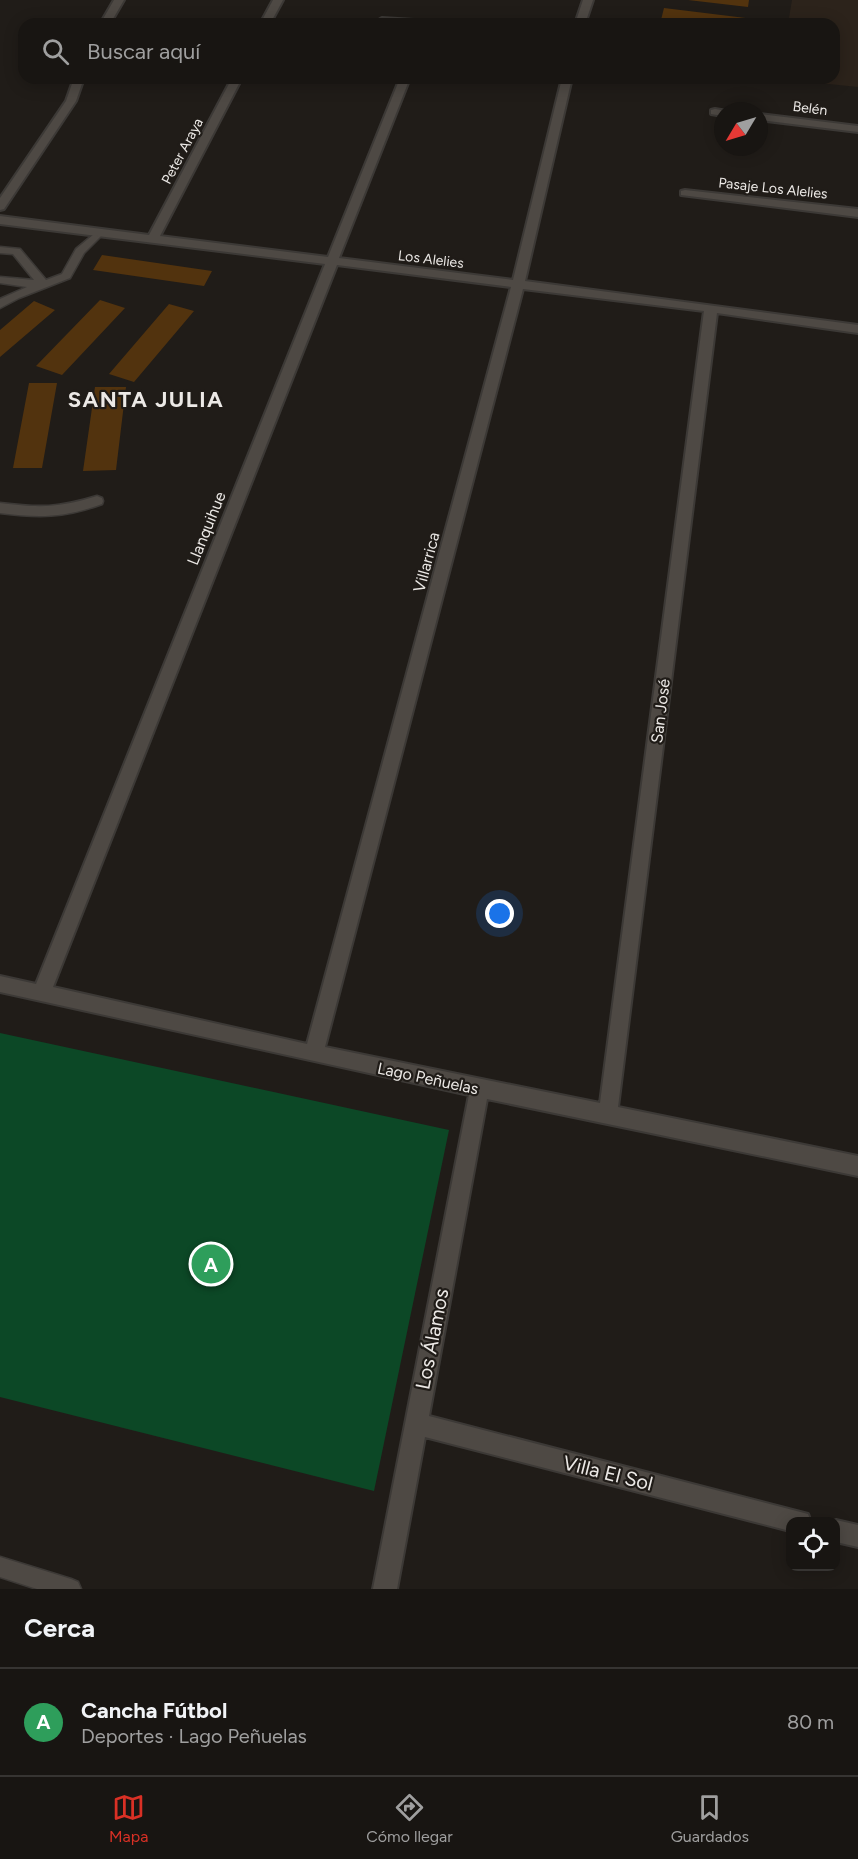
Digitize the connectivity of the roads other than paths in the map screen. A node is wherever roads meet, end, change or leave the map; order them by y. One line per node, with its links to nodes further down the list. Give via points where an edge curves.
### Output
1 (119, 0): 4 (street)
2 (278, 0): 5 (street)
3 (588, 0): 6 (street)
4 (108, 18)
5 (268, 18)
6 (582, 18)
7 (77, 84): 14 (street, via 71,101)
8 (234, 84): 18 (street, Peter Araya)
9 (403, 84): 20 (street, Llanquihue)
10 (566, 84): 23 (street, Villarrica)
11 (768, 118): 12 (street, Belén)
12 (858, 129)
13 (685, 193): 15 (street, Pasaje Los Alelies)
14 (0, 207)
15 (858, 213)
16 (0, 220): 17 (street, Los Alelies)
17 (99, 233): 18 (street, Los Alelies); 22 (lane, via 80,251 66,276)
18 (153, 238): 20 (street, Los Alelies)
19 (0, 250): 22 (lane, via 16,251)
20 (332, 262): 23 (street, Los Alelies); 30 (street, Llanquihue)
21 (0, 280): 22 (lane)
22 (44, 285): 24 (lane)
23 (518, 285): 25 (street, Los Alelies); 31 (street, Villarrica)
24 (0, 304)
25 (711, 308): 26 (street, Los Alelies); 33 (street, San José)
26 (858, 329)
27 (97, 501): 28 (lane, via 50,514)
28 (0, 508)
29 (0, 984): 30 (street, Lago Peñuelas)
30 (42, 992): 31 (street, Lago Peñuelas)
31 (314, 1054): 32 (street, Lago Peñuelas)
32 (480, 1088): 33 (street, Lago Peñuelas); 35 (street, Los Álamos)
33 (608, 1114): 34 (street, Lago Peñuelas)
34 (858, 1166)
35 (416, 1424): 36 (street, Villa El Sol); 41 (street, Los Álamos)
36 (786, 1517)
37 (840, 1532): 38 (street)
38 (858, 1536)
39 (0, 1568): 40 (lane)
40 (71, 1589)
41 (385, 1589)

